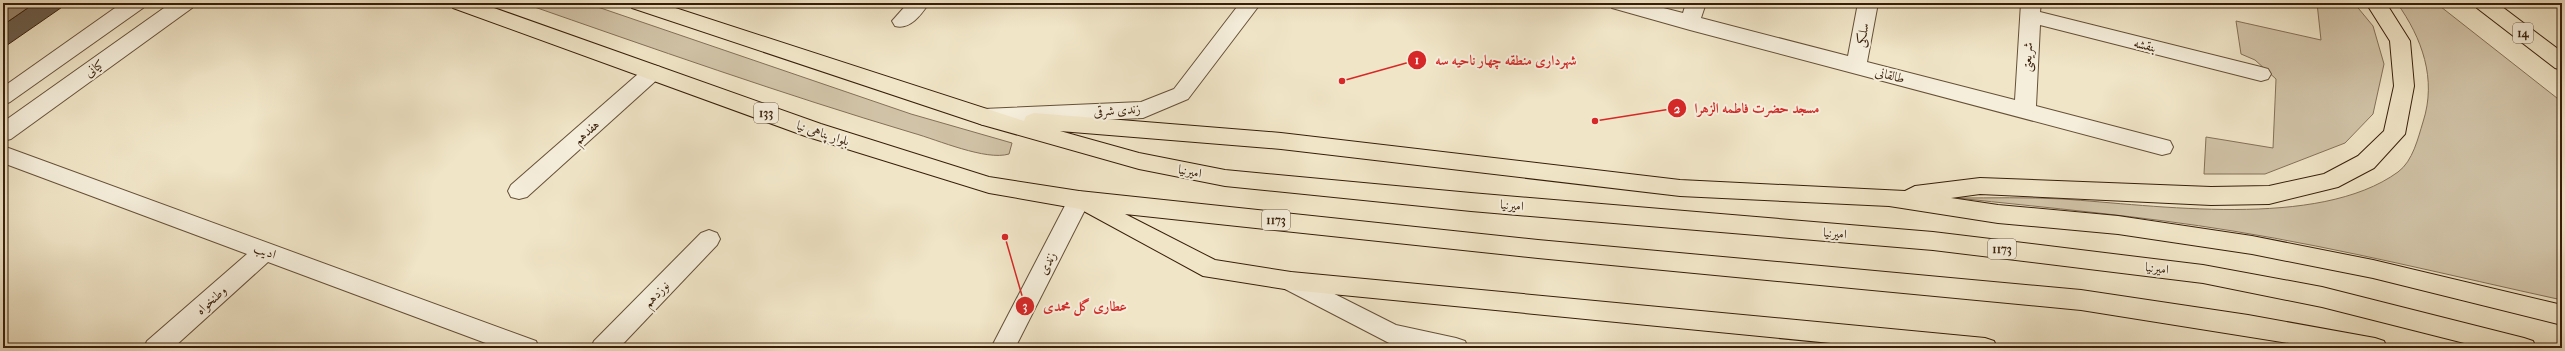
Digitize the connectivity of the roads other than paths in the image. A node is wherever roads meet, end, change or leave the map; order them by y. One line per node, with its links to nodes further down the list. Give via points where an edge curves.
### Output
1 (136, 3): 19 (street)
2 (185, 3): 22 (street, کیانی)
3 (460, 3): 17 (main road, بلوار پناهی نیا / 133)
4 (920, 3): 13 (street)
5 (1251, 3): 21 (street, زندی شرقی, via 1181,94 1143,110)
6 (1619, 3): 14 (street, طالقانی)
7 (1696, 3): 14 (street)
8 (1868, 3): 16 (street, سلکی)
9 (2376, 3): 26 (main road, via 2400,41 2404,86 2394,134 2366,162 2330,181 2269,195 2211,196 1980,186)
10 (2484, 3): 15 (main road, 14)
11 (644, 4): 21 (main road)
12 (2030, 10): 18 (street, بنقشه); 20 (street, شریعتی)
13 (902, 21)
14 (1690, 23): 16 (street, طالقانی)
15 (2562, 63)
16 (1856, 66): 20 (street, طالقانی)
17 (653, 72): 25 (street, هفدهم); 27 (main road, بلوار پناهی نیا / 133, via 813,130 989,185)
18 (2261, 74)
19 (3, 97)
20 (2025, 111): 23 (street, طالقانی)
21 (983, 117): 26 (main road, via 1282,141 1680,188); 39 (main road, امیرنیا / 1173, via 1139,161 1225,178 1471,202 1933,241 2203,274 2322,296)
22 (3, 133)
23 (2162, 147)
24 (3, 154): 29 (street, ادیب)
25 (519, 191)
26 (1889, 197): 31 (main road, via 1998,214 2118,225 2252,245 2373,269)
27 (1080, 200): 30 (main road, via 1211,269); 35 (street, زندی); 38 (main road, 1173, via 1473,242 2081,300)
28 (709, 239): 34 (street, نوزدهم)
29 (265, 251): 32 (street, وطنخواه); 33 (street, ادیب)
30 (1292, 280): 36 (street, via 1391,334); 37 (main road)
31 (2562, 315)
32 (156, 348)
33 (527, 348)
34 (604, 348)
35 (1002, 348)
36 (1456, 348)
37 (1985, 348)
38 (2375, 348)
39 (2524, 348)

